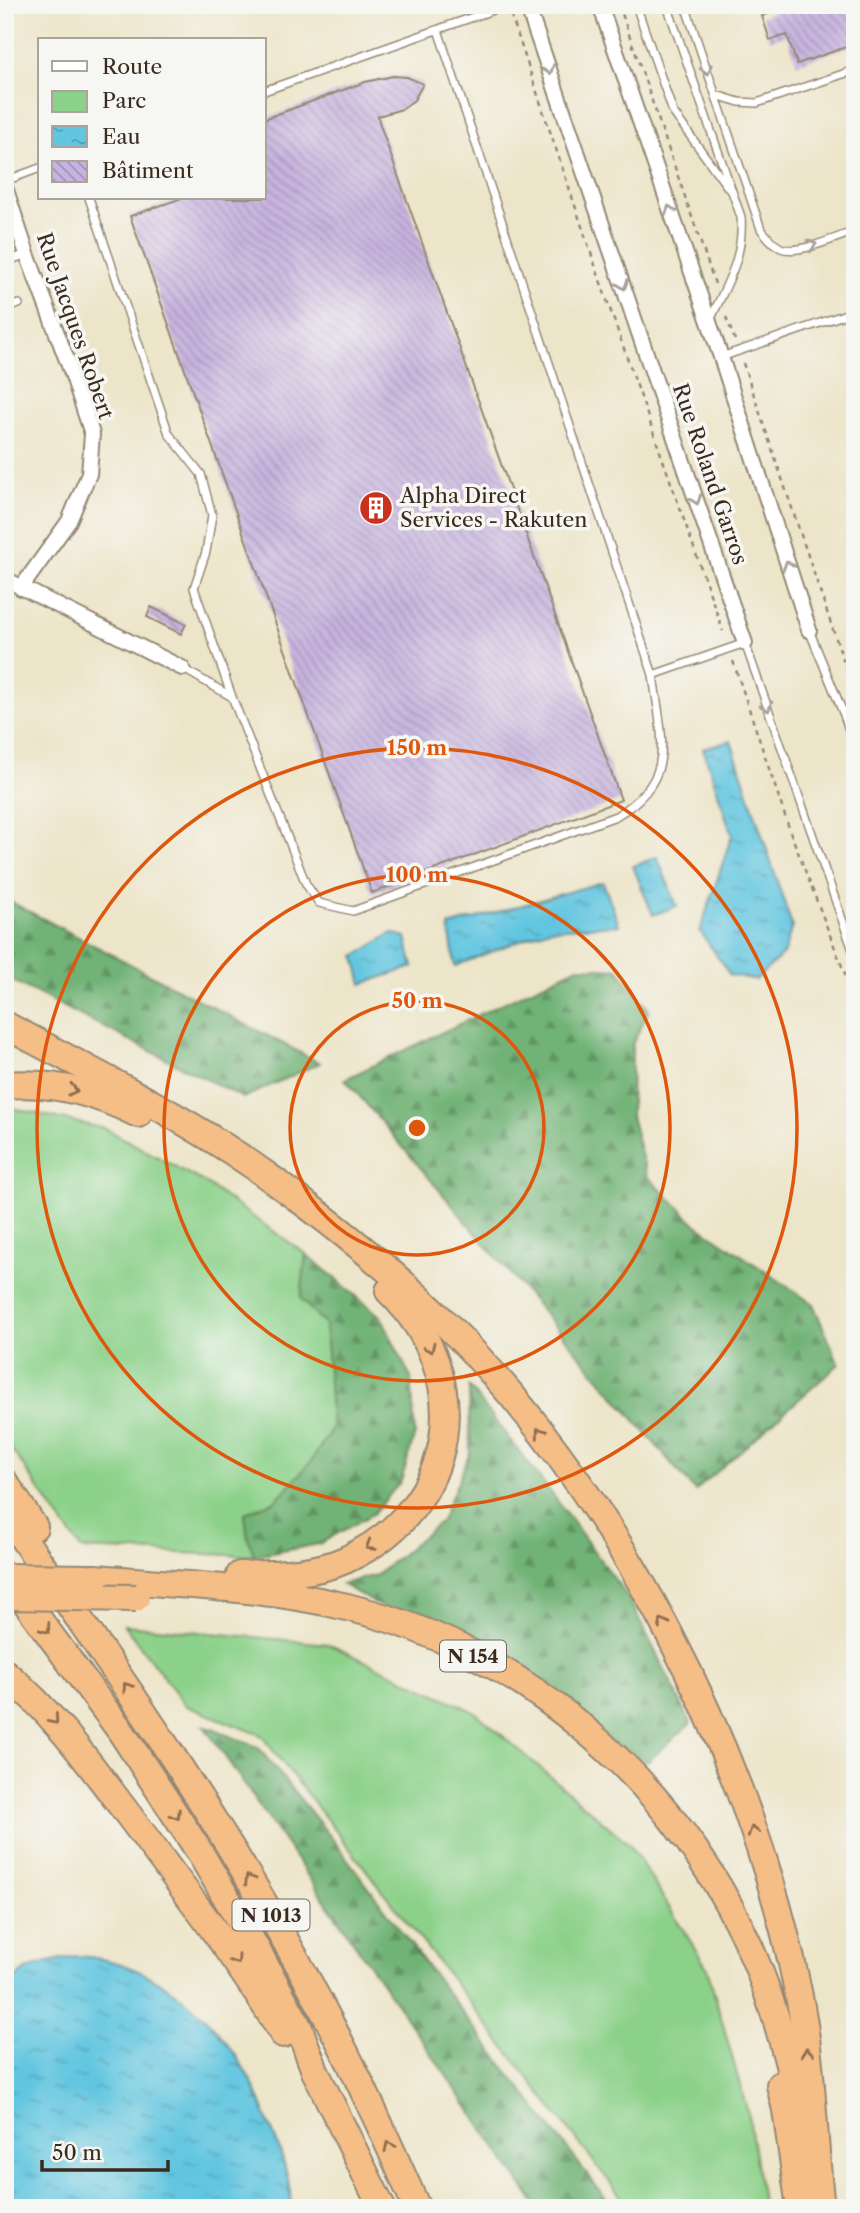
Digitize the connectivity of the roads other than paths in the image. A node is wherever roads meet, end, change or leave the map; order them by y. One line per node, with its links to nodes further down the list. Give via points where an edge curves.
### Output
1 (507, 5): 7 (lane)
2 (527, 5): 27 (street, Rue Roland Garros, one-way to 27)
3 (600, 5): 22 (street, one-way to 3)
4 (636, 5): 14 (lane, via 673,111)
5 (667, 5): 14 (lane)
6 (685, 5): 10 (lane, one-way to 10)
7 (438, 30): 9 (lane); 29 (lane)
8 (855, 70): 10 (lane, via 757,103)
9 (266, 90)
10 (716, 95): 16 (lane, one-way to 16, via 761,229 771,241 783,249 805,248)
11 (38, 169): 12 (lane)
12 (5, 181)
13 (5, 187): 17 (street, Rue Jacques Robert)
14 (733, 195): 22 (lane, via 743,238)
15 (90, 200): 30 (lane, via 169,434 201,474 212,515 194,588)
16 (855, 231)
17 (27, 254): 18 (lane); 25 (street, Rue Jacques Robert, via 92,433 89,474 69,521)
18 (5, 262)
19 (19, 304): 20 (lane)
20 (5, 309)
21 (855, 311): 23 (lane)
22 (708, 325): 23 (street)
23 (721, 357): 26 (street, one-way to 23)
24 (5, 579): 25 (street)
25 (21, 588): 28 (street)
26 (809, 630): 32 (lane)
27 (745, 643): 29 (lane); 34 (lane, Rue Roland Garros, one-way to 34)
28 (182, 668): 30 (lane)
29 (653, 675): 30 (lane, via 662,763 636,805 353,911 319,903 306,884)
30 (232, 697)
31 (855, 709): 32 (lane)
32 (844, 715): 33 (lane)
33 (855, 747)
34 (855, 956)
35 (5, 1025): 45 (highway, one-way to 35, via 813,2098 800,1998 743,1801 679,1652 627,1558 558,1456 446,1324 337,1228 229,1150)
36 (5, 1085): 40 (highway, one-way to 40, via 59,1087 103,1099 161,1127 247,1180 351,1257 404,1306 437,1362 443,1387 446,1414 436,1468 423,1495 404,1518 366,1549 319,1568 275,1574)
37 (5, 1483): 42 (highway, via 33,1524)
38 (5, 1513): 42 (highway, N 1013)
39 (5, 1576): 40 (highway, N 154, bridge); 44 (highway, N 1013, one-way to 44, via 120,1730 199,1851 299,2028)
40 (95, 1578): 45 (highway, N 154, via 269,1592 382,1617 494,1667 593,1737 626,1766 679,1828 741,1929 783,2037)
41 (5, 1596): 45 (highway, N 154, bridge, via 136,1598 320,1616 394,1639 459,1667 492,1684 578,1744 668,1839 736,1950 766,2027)
42 (94, 1639): 47 (highway, N 1013, one-way to 42, via 329,2021 269,1912)
43 (5, 1673): 44 (highway, one-way to 44, via 33,1696 78,1749 234,1958 291,2047)
44 (315, 2071): 46 (highway, N 1013)
45 (814, 2203)
46 (382, 2208)
47 (417, 2208)

